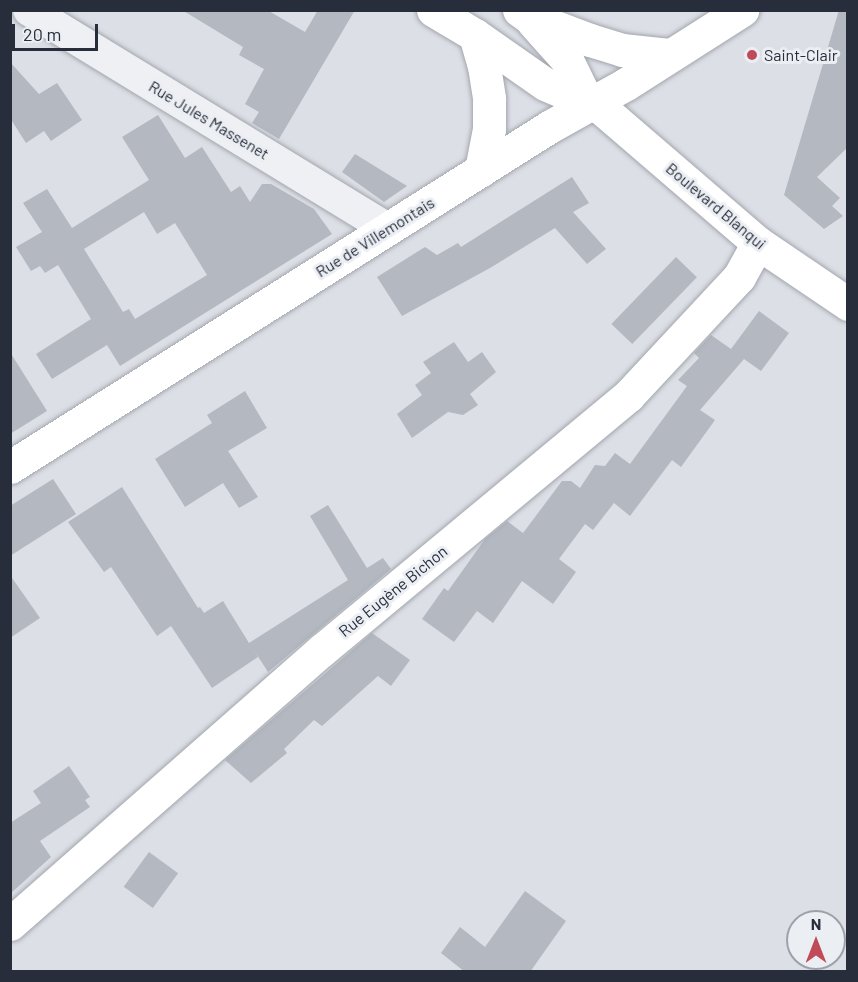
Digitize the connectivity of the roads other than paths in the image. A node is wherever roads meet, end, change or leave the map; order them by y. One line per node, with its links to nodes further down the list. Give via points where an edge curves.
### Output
1 (30, 10): 9 (street, Rue Jules Massenet)
2 (433, 10): 5 (main road, Boulevard Blanqui)
3 (742, 10): 6 (main road, Rue de Villemontais)
4 (524, 14): 6 (main road, via 622,50); 7 (main road, via 567,60)
5 (475, 35): 7 (main road, Boulevard Blanqui, via 545,84); 8 (main road, via 489,99 489,129)
6 (669, 55): 7 (main road, Rue de Villemontais)
7 (589, 105): 8 (main road, Rue de Villemontais); 10 (main road, Boulevard Blanqui, via 601,108)
8 (481, 170): 9 (main road, Rue de Villemontais)
9 (388, 229): 12 (main road, Rue de Villemontais)
10 (758, 243): 11 (main road, Boulevard Blanqui); 13 (main road, Rue Eugène Bichon, via 739,277 628,396 322,650)
11 (848, 304)
12 (10, 467)
13 (10, 924)

